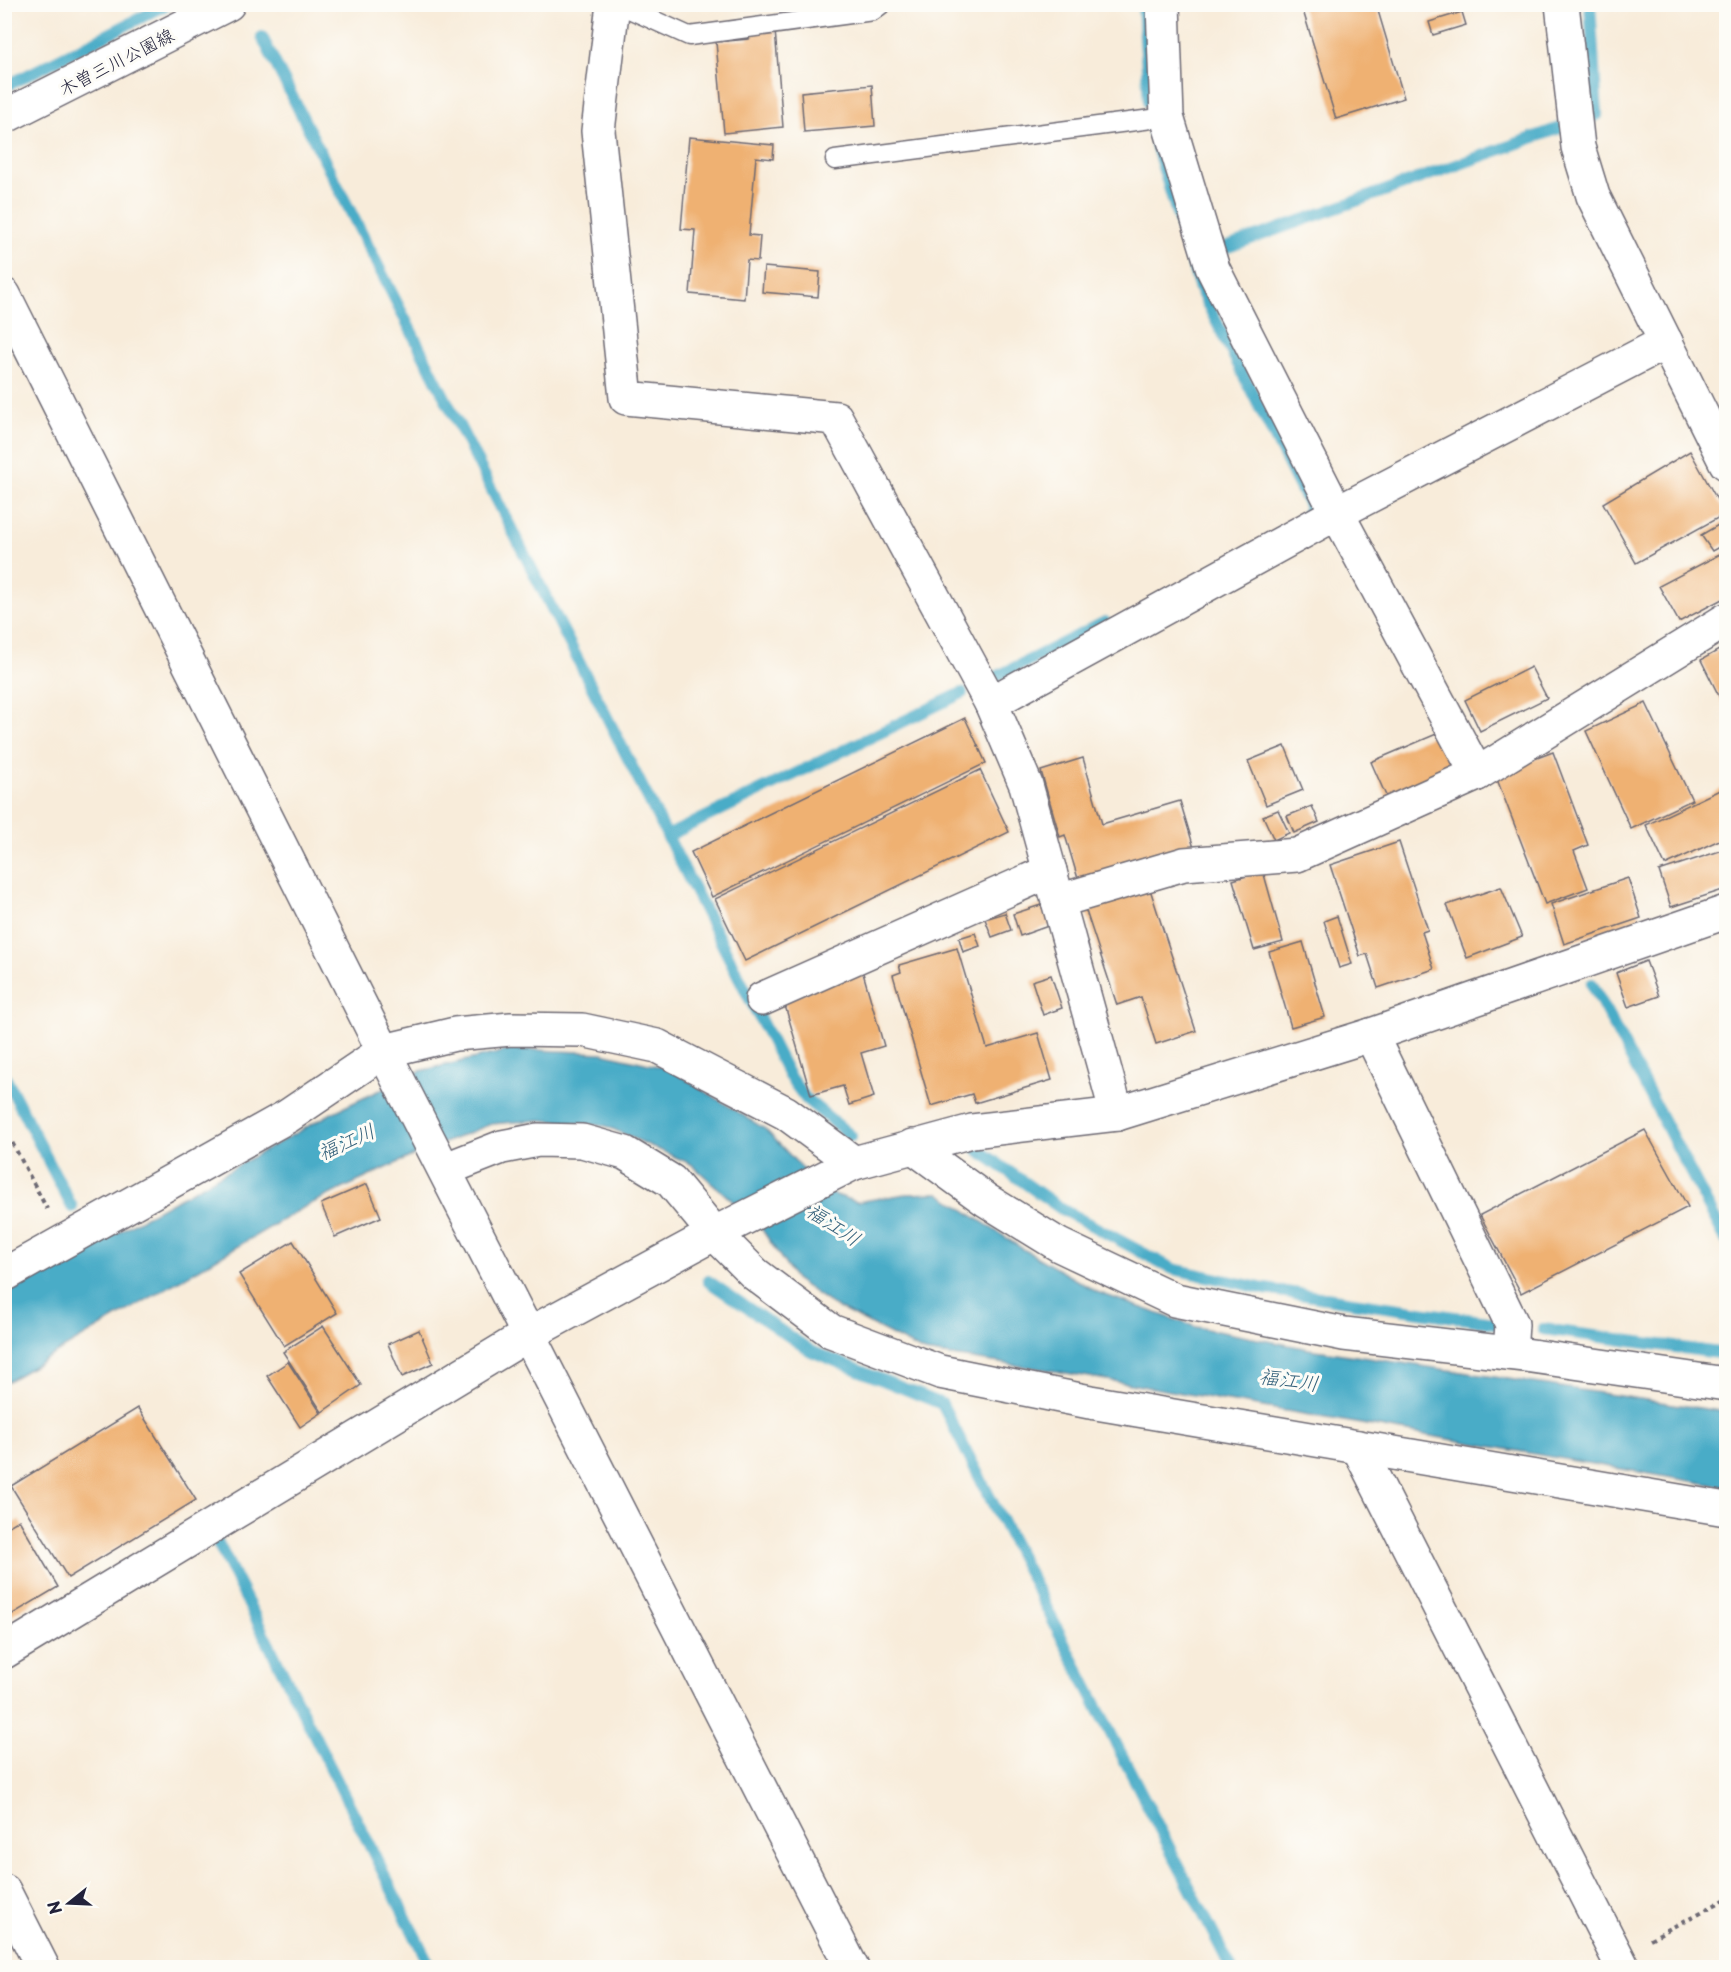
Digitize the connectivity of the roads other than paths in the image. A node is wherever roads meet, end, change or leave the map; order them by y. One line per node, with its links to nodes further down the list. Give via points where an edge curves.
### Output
1 (228, 4): 7 (street, 木曽三川公園線)
2 (613, 4): 15 (street, via 598,131 626,398 836,418)
3 (618, 4): 4 (lane, via 689,36 873,11)
4 (882, 4)
5 (1163, 4): 8 (street)
6 (1562, 4): 11 (street, via 1581,157 1593,196)
7 (4, 117)
8 (1167, 117): 9 (lane); 13 (street, via 1213,269)
9 (836, 160)
10 (4, 295): 21 (street)
11 (1666, 342): 12 (street); 13 (street)
12 (1726, 463)
13 (1337, 513): 15 (street); 16 (street)
14 (1726, 620): 16 (street)
15 (991, 704): 17 (street, via 1026,785)
16 (1477, 774): 17 (street, via 1297,855 1184,864)
17 (1054, 886): 19 (street); 22 (street)
18 (1726, 912): 20 (street)
19 (762, 999)
20 (1371, 1035): 22 (street); 29 (street, via 1512,1324)
21 (387, 1057): 24 (street); 25 (street, via 455,1034 511,1029 582,1030 657,1046 786,1113); 27 (street)
22 (1117, 1114): 23 (street, via 972,1131)
23 (912, 1146): 25 (street); 29 (street, via 986,1200 1059,1245 1175,1300 1344,1334)
24 (442, 1163): 26 (street, via 538,1140 582,1141 625,1153 671,1181); 28 (street)
25 (849, 1166): 26 (street)
26 (719, 1231): 28 (street); 31 (street, via 755,1274 831,1331 940,1372)
27 (4, 1275)
28 (529, 1334): 33 (street); 37 (street)
29 (1510, 1353): 30 (street)
30 (1726, 1384)
31 (1358, 1447): 32 (street); 35 (street)
32 (1726, 1509)
33 (4, 1652)
34 (4, 1891): 36 (street)
35 (1620, 1962)
36 (43, 1968)
37 (852, 1968)

